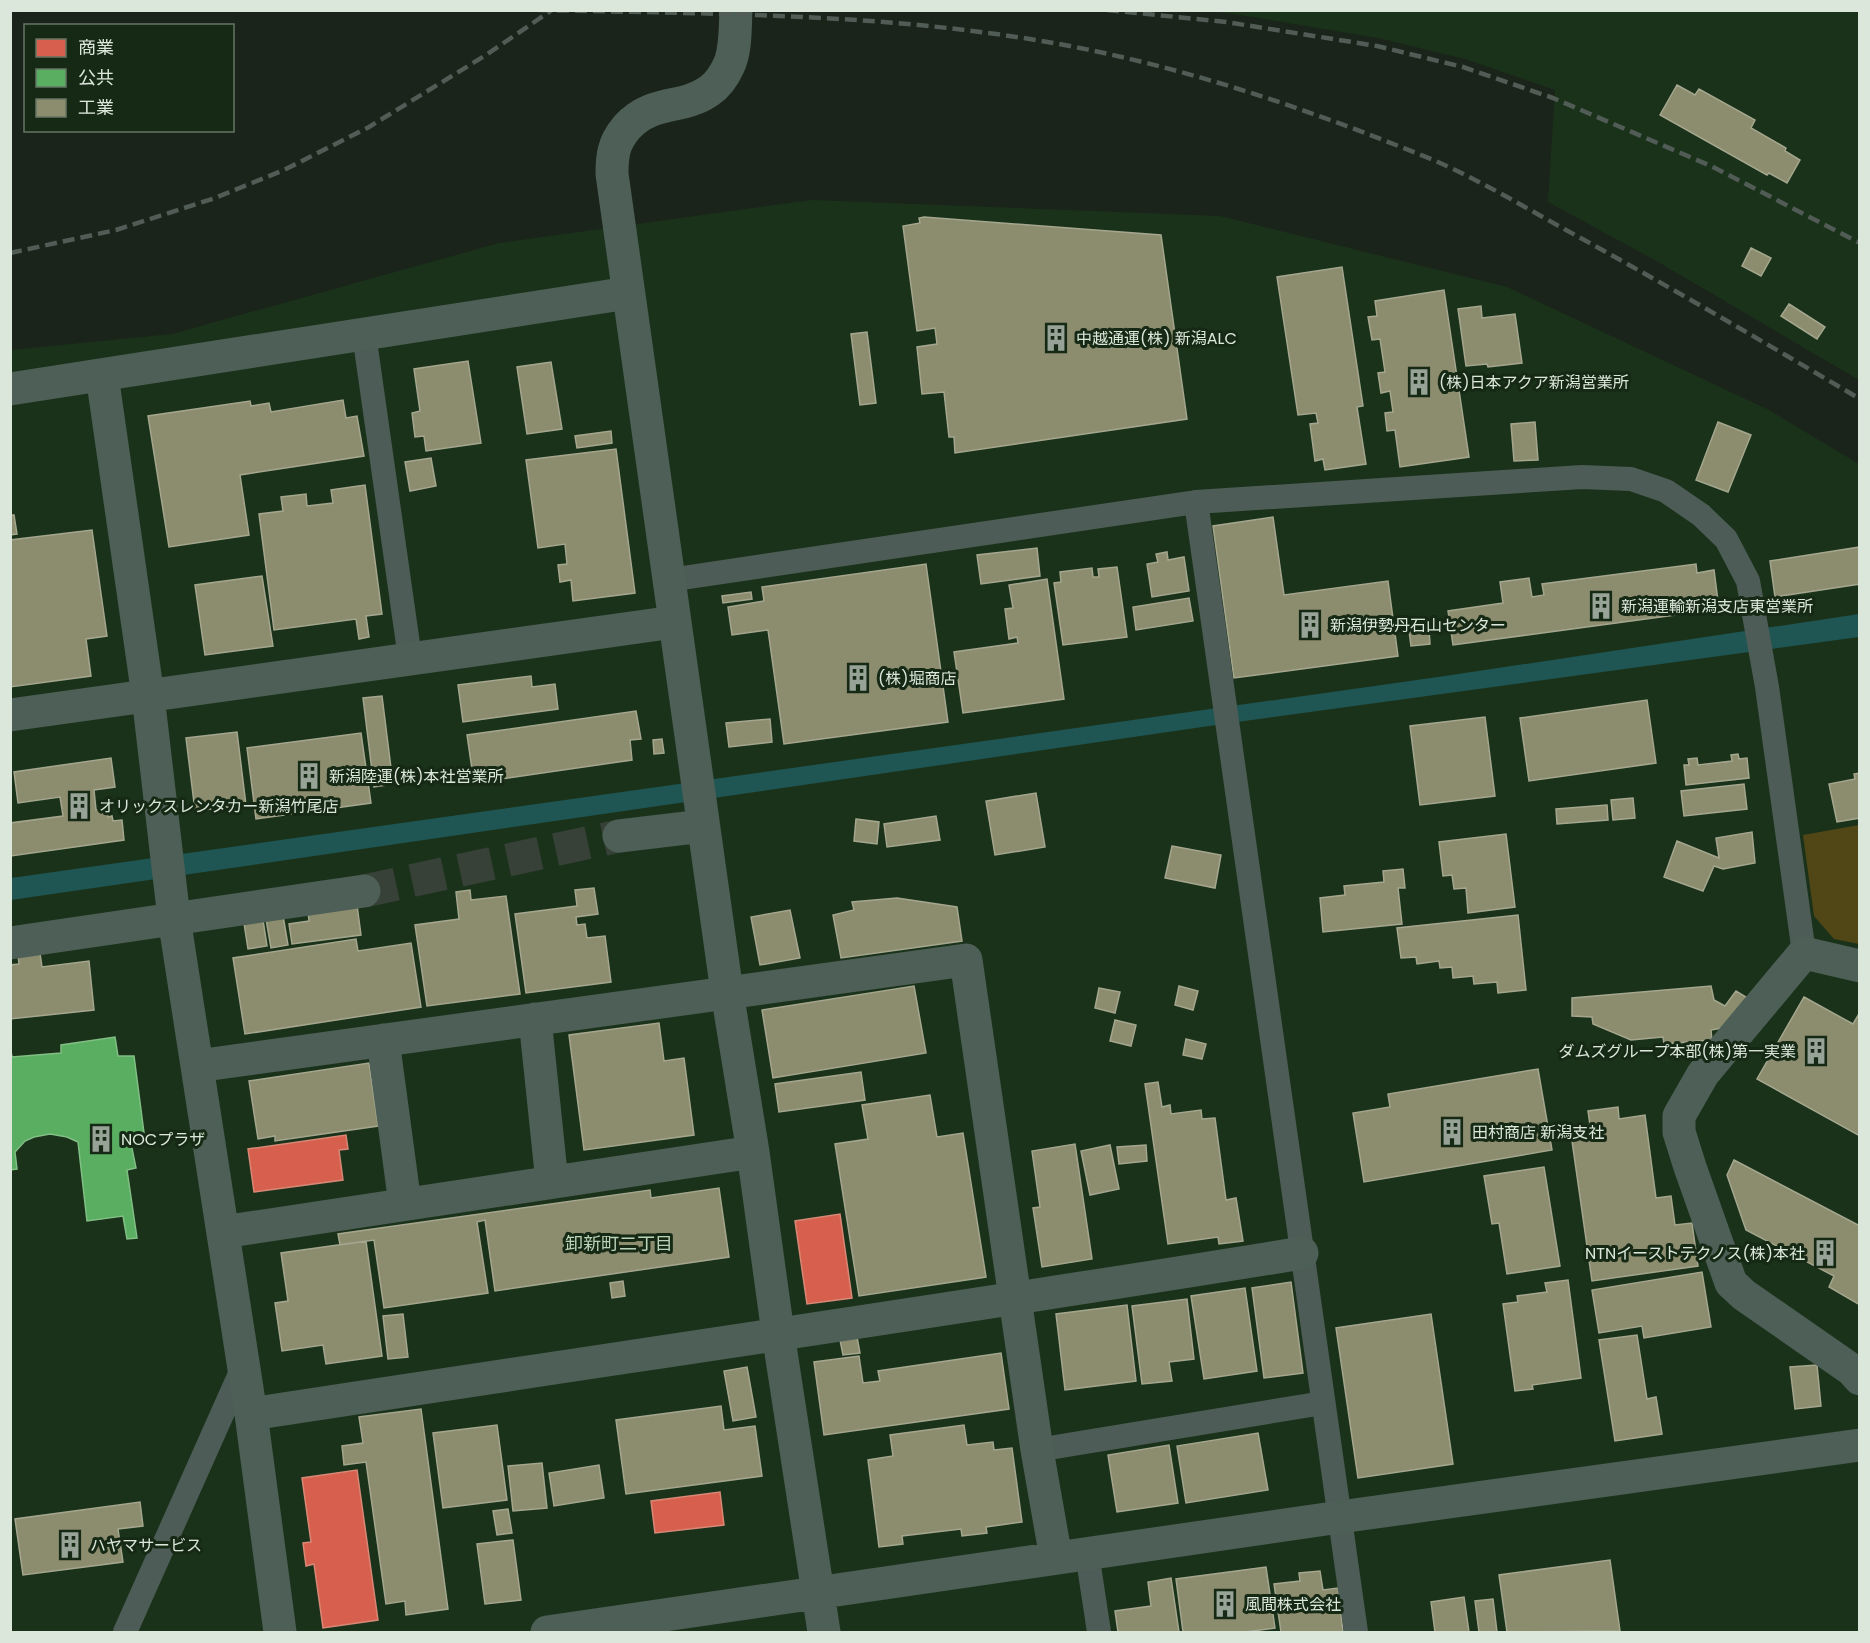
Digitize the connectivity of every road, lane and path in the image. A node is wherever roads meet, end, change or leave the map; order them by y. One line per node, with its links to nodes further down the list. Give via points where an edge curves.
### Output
1 (736, 10): 2 (street, via 730,63 711,90 641,114 620,135 612,174)
2 (628, 293): 3 (street); 7 (street)
3 (364, 334): 4 (street); 9 (street)
4 (102, 375): 5 (street); 10 (street)
5 (10, 389)
6 (1196, 502): 7 (street); 17 (street, via 1582,477 1631,479 1666,491 1701,515 1726,539 1748,581 1767,687); 27 (street)
7 (669, 580): 8 (street)
8 (674, 622): 9 (street); 12 (street)
9 (410, 658): 10 (street)
10 (148, 696): 11 (street); 15 (street)
11 (10, 715)
12 (704, 826): 13 (street); 19 (street)
13 (619, 836)
14 (364, 891): 15 (street)
15 (174, 918): 16 (street); 22 (street)
16 (10, 943)
17 (1804, 953): 18 (street); 31 (street, via 1703,1074 1679,1116 1679,1132 1731,1283)
18 (1860, 966)
19 (727, 992): 20 (street); 23 (street); 28 (street, via 966,960)
20 (535, 1019): 21 (street); 24 (street)
21 (383, 1040): 22 (street); 25 (street)
22 (197, 1066): 26 (street)
23 (753, 1152): 24 (street); 29 (street)
24 (552, 1182): 25 (street)
25 (405, 1204): 26 (street)
26 (223, 1232): 30 (street)
27 (1302, 1252): 28 (street); 32 (street)
28 (1015, 1299): 29 (street); 35 (street)
29 (778, 1333): 33 (street); 38 (street)
30 (244, 1365): 33 (street); 39 (street)
31 (1860, 1379)
32 (1323, 1403): 35 (street); 36 (street)
33 (251, 1414): 40 (street)
34 (1860, 1445): 36 (street)
35 (1037, 1450): 37 (street)
36 (1340, 1517): 37 (street); 44 (street)
37 (1071, 1556): 38 (street); 43 (street)
38 (818, 1592): 41 (street); 42 (street)
39 (125, 1632)
40 (280, 1632)
41 (548, 1632)
42 (824, 1632)
43 (1099, 1632)
44 (1356, 1632)

